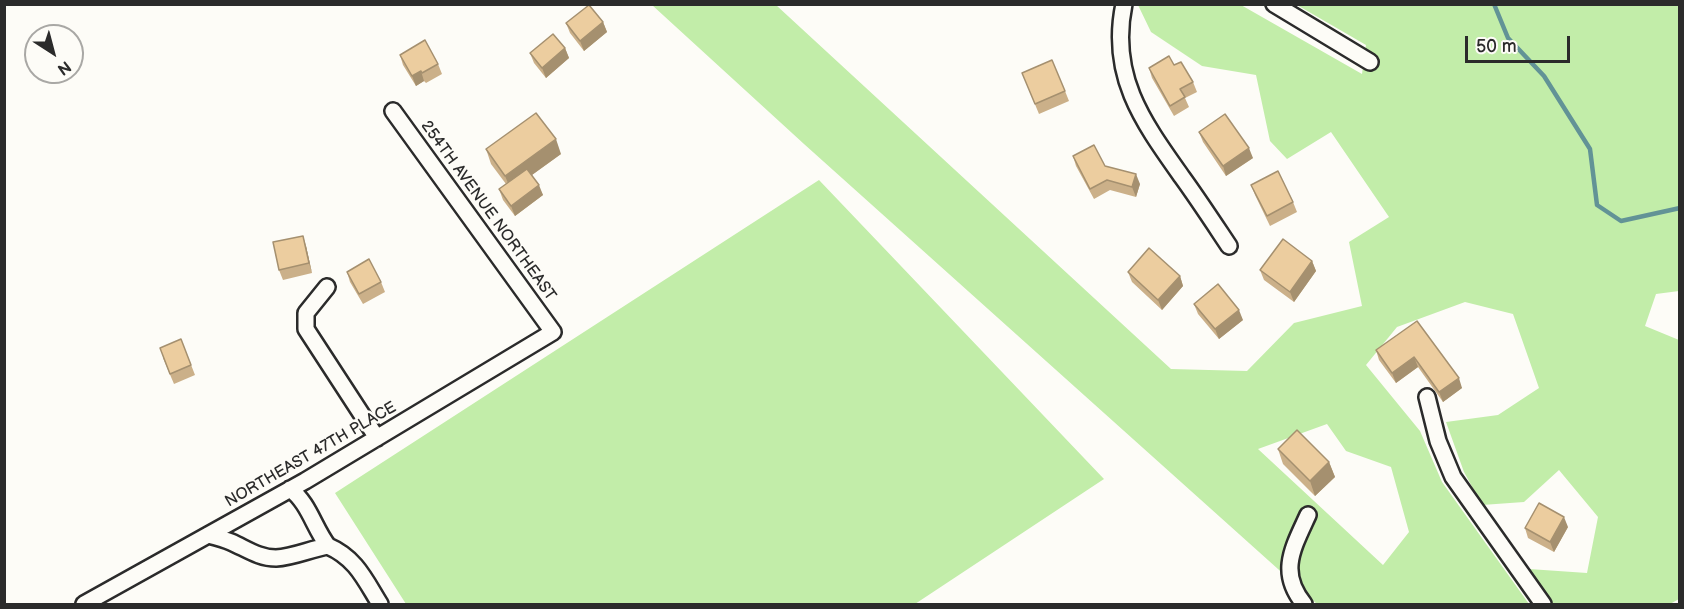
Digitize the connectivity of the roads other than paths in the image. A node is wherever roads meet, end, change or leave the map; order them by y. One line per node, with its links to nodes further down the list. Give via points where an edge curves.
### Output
1 (1124, 4): 5 (street, via 1120,56 1128,91 1141,117)
2 (1274, 4): 3 (street)
3 (1370, 62)
4 (393, 111): 7 (street, 254TH AVENUE NORTHEAST)
5 (1229, 246)
6 (327, 287): 9 (street, via 306,313 306,328)
7 (553, 332): 9 (street, NORTHEAST 47TH PLACE)
8 (1426, 397): 17 (street, via 1453,477)
9 (377, 438): 10 (street, NORTHEAST 47TH PLACE)
10 (290, 489): 12 (street, NORTHEAST 47TH PLACE); 13 (street, via 304,504)
11 (1308, 515): 16 (street, via 1291,553 1289,578)
12 (208, 535): 13 (street, via 258,556 274,558); 14 (street, NORTHEAST 47TH PLACE)
13 (328, 546): 15 (street, via 350,559)
14 (84, 604)
15 (380, 604)
16 (1304, 604)
17 (1543, 604)

